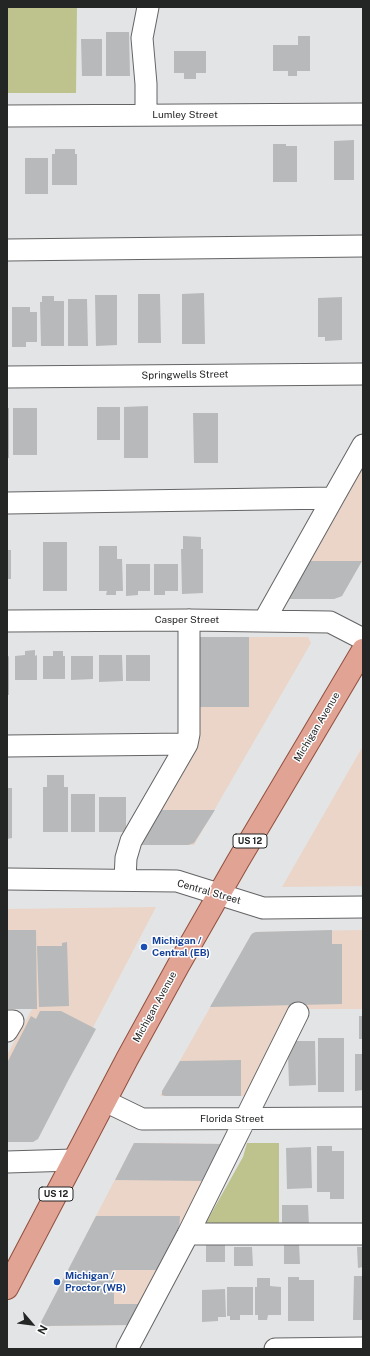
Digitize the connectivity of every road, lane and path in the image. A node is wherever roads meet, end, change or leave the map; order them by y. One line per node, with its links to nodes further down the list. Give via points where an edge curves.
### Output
1 (148, 7): 3 (street, via 142,38)
2 (363, 114): 3 (street, Lumley Street)
3 (146, 115): 4 (street, Lumley Street)
4 (7, 116)
5 (363, 246): 6 (street)
6 (7, 250)
7 (363, 374): 8 (street, Springwells Street)
8 (7, 377)
9 (363, 446): 10 (street)
10 (333, 498): 11 (street); 14 (street)
11 (7, 503)
12 (189, 620): 13 (street, Casper Street); 14 (street, Casper Street); 17 (street)
13 (7, 621)
14 (264, 621): 15 (street, Casper Street, via 330,622)
15 (363, 639)
16 (363, 650): 21 (main road, Michigan Avenue / US 12)
17 (187, 744): 18 (street); 20 (street, via 131,841 126,858)
18 (7, 746)
19 (7, 879): 20 (street, Central Street)
20 (125, 880): 21 (street, Central Street, via 177,881)
21 (219, 894): 22 (street, Central Street, via 263,908); 26 (main road, Michigan Avenue / US 12)
22 (363, 907)
23 (298, 1013): 28 (street)
24 (7, 1020): 25 (street, via 13,1021)
25 (7, 1031)
26 (105, 1101): 28 (street, Florida Street, via 142,1120); 29 (main road, Michigan Avenue / US 12)
27 (363, 1118): 28 (street, Florida Street)
28 (246, 1119): 31 (street)
29 (74, 1160): 30 (street); 33 (main road, Michigan Avenue / US 12)
30 (7, 1162)
31 (188, 1234): 32 (street); 35 (street)
32 (363, 1234)
33 (7, 1288)
34 (363, 1348): 36 (street)
35 (127, 1349)
36 (275, 1349)

